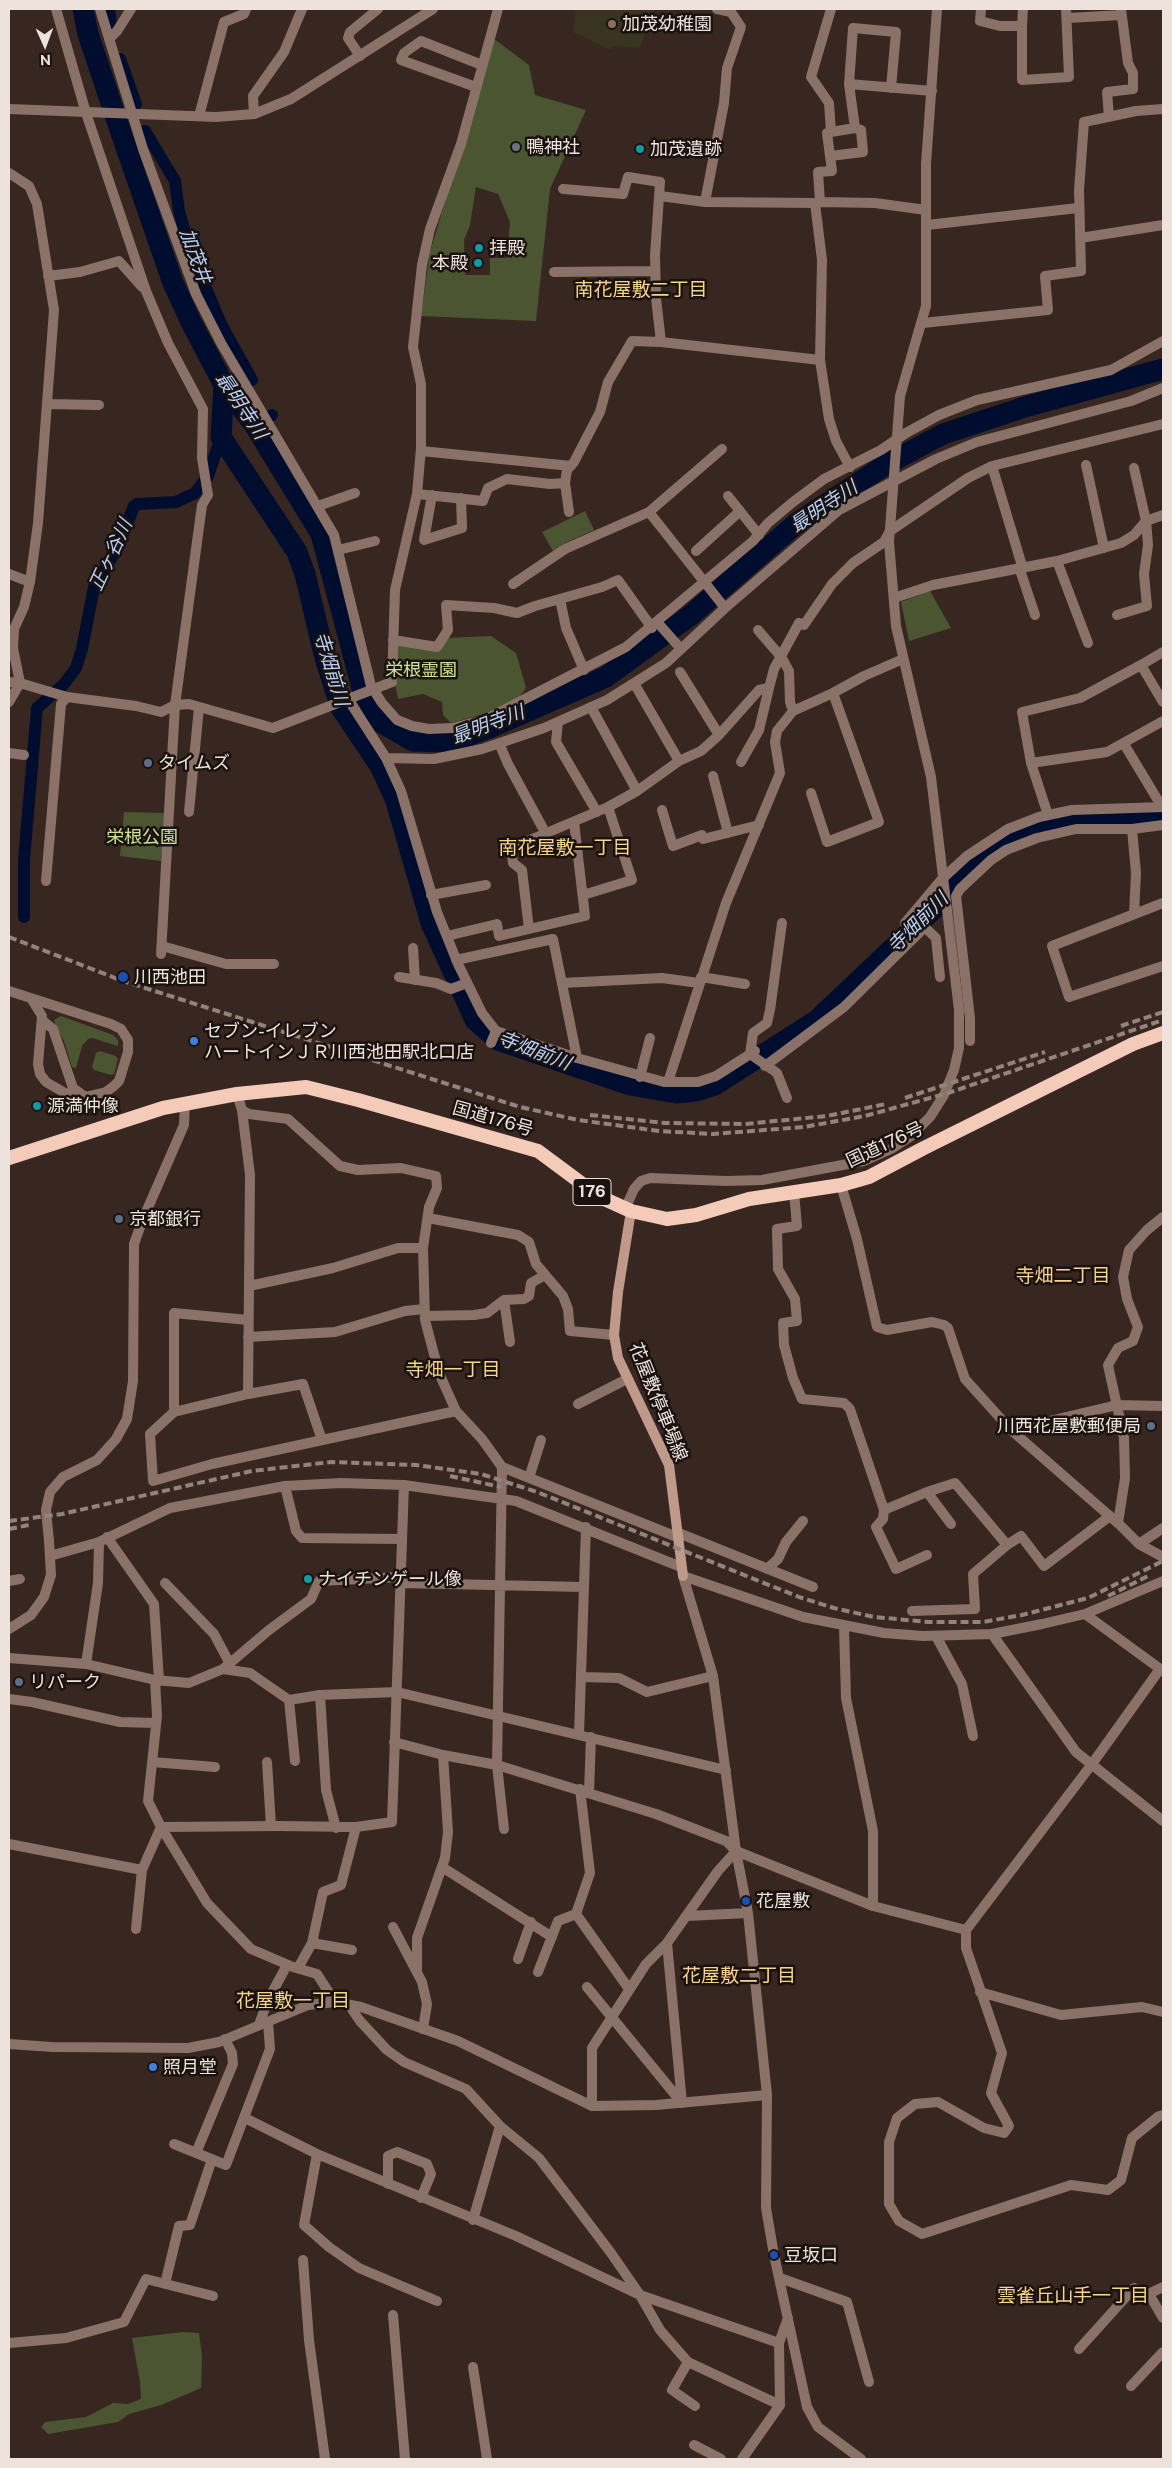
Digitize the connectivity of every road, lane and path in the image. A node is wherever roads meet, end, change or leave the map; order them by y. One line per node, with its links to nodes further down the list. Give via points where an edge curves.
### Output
1 (100, 9): 17 (street)
2 (131, 9): 17 (street, via 118,31)
3 (246, 9): 29 (street, via 244,14 224,22)
4 (302, 9): 28 (street, via 284,52 252,96)
5 (378, 9): 18 (street, via 350,32 348,38)
6 (433, 9): 18 (street)
7 (498, 9): 19 (street)
8 (717, 9): 37 (street, via 731,12 740,27 727,68 724,103)
9 (831, 9): 32 (street, via 811,77 829,103)
10 (938, 9): 23 (street)
11 (981, 9): 16 (street, via 980,21 1000,26)
12 (1023, 9): 16 (street)
13 (54, 10): 26 (street)
14 (1121, 12): 15 (street); 30 (street, via 1133,89 1107,92)
15 (1067, 13): 16 (street, via 1069,77 1022,80)
16 (1022, 26)
17 (109, 39): 27 (street)
18 (360, 56): 28 (street, via 291,99)
19 (482, 65): 21 (street); 21 (street, via 421,41 404,53 401,60)
20 (849, 84): 22 (street); 22 (street, via 853,28 887,31 896,32); 31 (street)
21 (476, 87): 58 (street, via 461,144 430,229 422,264 413,347 421,384)
22 (891, 88): 23 (street)
23 (932, 91): 40 (street)
24 (9, 109): 26 (street)
25 (1163, 109): 30 (street)
26 (90, 113): 27 (street); 47 (street)
27 (130, 114): 29 (street); 71 (street, via 196,294 221,343)
28 (254, 114): 29 (street)
29 (199, 116)
30 (1109, 117): 39 (street, via 1084,122)
31 (855, 128): 32 (street); 33 (street, via 860,130 863,152)
32 (831, 132): 33 (street, via 827,133)
33 (830, 156): 38 (street, via 832,171 818,172)
34 (9, 173): 46 (street, via 29,186 37,204)
35 (563, 189): 36 (street, via 623,194 628,177 660,182)
36 (660, 196): 37 (street); 44 (street)
37 (705, 202): 38 (street)
38 (818, 202): 40 (street, via 875,203); 51 (street, via 822,260)
39 (1078, 208): 41 (street); 43 (street)
40 (926, 210): 41 (street)
41 (927, 225): 48 (street, via 928,286)
42 (1163, 226): 43 (street)
43 (1080, 238): 48 (street, via 1081,271 1045,276 1048,310)
44 (655, 271): 45 (street); 50 (street)
45 (554, 272)
46 (48, 276): 47 (street, via 80,272 120,261); 53 (street, via 54,310)
47 (146, 291): 115 (street, via 168,343 203,409 202,458 208,495 202,505)
48 (922, 323): 56 (street, via 900,396)
49 (1163, 341): 56 (street, via 1111,370 977,400 939,414)
50 (661, 342): 51 (street); 60 (street, via 632,341 608,382 600,412)
51 (820, 360): 62 (street, via 829,419)
52 (1163, 388): 64 (street, via 1130,401 977,442)
53 (47, 404): 54 (street); 86 (street)
54 (99, 405)
55 (1163, 424): 61 (street)
56 (896, 442): 62 (street); 64 (street)
57 (722, 450): 73 (street)
58 (421, 451): 60 (street); 67 (street)
59 (1086, 465): 80 (street)
60 (570, 466): 65 (street)
61 (992, 466): 77 (street, via 968,478); 84 (street)
62 (850, 467): 78 (street, via 824,479 793,502)
63 (1134, 468): 76 (street)
64 (894, 478): 77 (street); 91 (street, via 839,510)
65 (565, 483): 70 (street, via 507,479 488,488 483,501); 72 (street)
66 (355, 493): 71 (street)
67 (418, 494): 68 (street); 96 (street, via 395,590)
68 (432, 495): 70 (street); 70 (street, via 424,540 462,528)
69 (728, 496): 74 (street)
70 (461, 498)
71 (318, 506): 81 (street, via 334,535)
72 (569, 512)
73 (649, 512): 87 (street); 88 (street, via 565,549)
74 (739, 512): 78 (street); 82 (street)
75 (1163, 515): 76 (street)
76 (1146, 521): 80 (street, via 1134,535); 93 (street, via 1148,545 1144,574 1147,606)
77 (890, 531): 89 (street); 100 (street, via 884,542 853,563 832,584 804,625 799,623)
78 (759, 535): 87 (street)
79 (375, 541): 81 (street)
80 (1104, 548): 83 (street)
81 (338, 550): 109 (street)
82 (696, 551)
83 (1057, 561): 84 (street); 97 (street, via 1089,630)
84 (1022, 569): 89 (street, via 933,585); 92 (street)
85 (9, 574): 86 (street)
86 (30, 582): 106 (street, via 14,629 13,648)
87 (703, 583): 91 (street); 94 (street)
88 (513, 584)
89 (894, 598): 101 (street, via 896,626)
90 (560, 599): 94 (street, via 618,580); 96 (street, via 517,613 446,605 448,630 437,647); 103 (street, via 568,636)
91 (724, 607): 98 (street)
92 (1035, 615)
93 (1117, 615)
94 (655, 625): 98 (street); 103 (street, via 626,647)
95 (758, 630): 100 (street)
96 (393, 640): 109 (street, via 392,682)
97 (1088, 642)
98 (681, 650): 107 (street)
99 (1163, 652): 102 (street)
100 (782, 658): 108 (street, via 774,669); 118 (street, via 789,671)
101 (904, 659): 110 (street); 146 (street, via 931,777)
102 (1141, 665): 114 (street); 129 (street, via 1080,698 1022,712)
103 (584, 670): 109 (street, via 484,720 452,728 429,729 397,720)
104 (680, 672): 121 (street)
105 (9, 682): 106 (street)
106 (20, 683): 111 (street); 113 (street)
107 (634, 683): 117 (street); 127 (street)
108 (769, 688): 121 (street, via 759,690); 128 (street, via 759,730)
109 (371, 690): 112 (street)
110 (833, 692): 118 (street); 132 (street, via 879,822 827,842)
111 (64, 696): 115 (street, via 161,712); 145 (street)
112 (347, 699): 116 (street, via 273,728); 126 (street)
113 (9, 702)
114 (1163, 702)
115 (175, 705): 116 (street); 160 (street, via 161,950 226,964)
116 (199, 707): 136 (street)
117 (591, 707): 120 (street); 131 (street)
118 (793, 711): 140 (street, via 777,731 775,742 780,773)
119 (1163, 721): 123 (street)
120 (558, 722): 122 (street); 137 (street, via 556,742)
121 (719, 736): 127 (street, via 701,751)
122 (499, 743): 126 (street, via 434,759); 144 (street)
123 (1124, 744): 129 (street, via 1107,752); 134 (street)
124 (9, 753): 125 (street)
125 (24, 755)
126 (386, 758): 149 (street, via 401,791)
127 (679, 761): 131 (street)
128 (741, 762)
129 (1032, 764): 138 (street)
130 (713, 776): 143 (street)
131 (637, 791): 133 (street)
132 (810, 793)
133 (608, 806): 137 (street); 148 (street, via 632,880)
134 (1162, 807): 138 (street, via 1072,810)
135 (662, 810): 143 (street, via 673,846 702,835 703,839)
136 (189, 812)
137 (596, 812): 139 (street)
138 (1048, 815): 146 (street, via 992,838 967,856)
139 (574, 822): 144 (street); 148 (street)
140 (759, 825): 143 (street); 165 (street, via 726,904)
141 (1163, 825): 142 (street)
142 (1132, 829): 151 (street, via 1136,873); 175 (street, via 1076,828 1037,838 1006,850 960,889 956,896)
143 (728, 833)
144 (546, 834): 156 (street, via 511,848 513,863 522,870)
145 (46, 881)
146 (942, 882): 152 (street); 189 (street, via 959,1010 959,1048 954,1070 930,1117 911,1136 864,1161 762,1180 650,1178 641,1181 634,1189)
147 (486, 885): 149 (street)
148 (583, 895): 156 (street, via 585,916)
149 (431, 896): 157 (street)
150 (1163, 903): 151 (street)
151 (1134, 914): 161 (street, via 1052,946 1069,997)
152 (912, 915): 154 (street); 155 (street)
153 (782, 923): 178 (street, via 767,1023 751,1036)
154 (905, 923)
155 (924, 928): 163 (street, via 936,938); 178 (street, via 844,1007)
156 (529, 929): 157 (street, via 499,936 497,924)
157 (446, 936): 159 (street)
158 (413, 948): 164 (street)
159 (456, 960): 166 (street, via 553,939); 167 (street)
160 (274, 964)
161 (1163, 966)
162 (399, 977): 164 (street)
163 (940, 977)
164 (415, 980): 167 (street, via 454,989)
165 (700, 980): 166 (street, via 662,978); 168 (street); 180 (street)
166 (562, 983): 177 (street)
167 (467, 984): 172 (street, via 482,1014)
168 (745, 984)
169 (9, 991): 170 (street)
170 (31, 998): 171 (street, via 39,1008); 182 (street, via 111,1024 125,1034 128,1052 119,1081 106,1092)
171 (42, 1020): 182 (street, via 53,1029 74,1088); 182 (street, via 40,1074 53,1088)
172 (496, 1031): 176 (street); 177 (street)
173 (1163, 1033): 187 (highway, 国道176号 / 176, via 1133,1044 869,1178)
174 (650, 1038): 179 (street)
175 (970, 1041)
176 (491, 1043)
177 (577, 1058): 179 (street)
178 (757, 1058): 180 (street, via 698,1082); 183 (street, via 777,1072)
179 (640, 1076): 180 (street)
180 (668, 1082)
181 (237, 1094): 184 (highway, 国道176号 / 176); 185 (street); 189 (highway, 国道176号 / 176, via 306,1088 538,1151 600,1198)
182 (85, 1096)
183 (788, 1098)
184 (185, 1103): 186 (highway, 国道176号 / 176, via 138,1114); 230 (street, via 184,1125 134,1244 133,1380 127,1419 116,1440 96,1460 63,1477 50,1492 46,1510)
185 (242, 1110): 191 (street, via 249,1114 288,1118 340,1166 358,1170 401,1168 436,1176 437,1188); 194 (street, via 250,1175)
186 (9, 1158)
187 (841, 1185): 188 (highway, 国道176号 / 176); 208 (street, via 877,1327 887,1330 932,1322 948,1328 965,1379)
188 (794, 1192): 189 (highway, 国道176号 / 176, via 749,1199 696,1215 667,1218); 217 (street, via 796,1226 778,1229 778,1269 795,1299 797,1321 782,1323 789,1364 802,1399 844,1403 850,1409)
189 (628, 1210): 198 (main road, 花屋敷停車場線)
190 (1163, 1217): 204 (street, via 1129,1250 1123,1277 1138,1327 1133,1341 1118,1348 1108,1365)
191 (428, 1218): 192 (street); 193 (street, via 518,1235 529,1242 536,1264)
192 (423, 1248): 194 (street, via 398,1248 333,1268); 196 (street)
193 (545, 1275): 195 (street, via 531,1283 529,1296); 198 (street, via 563,1296 570,1331)
194 (249, 1286): 197 (street)
195 (504, 1300): 196 (street, via 487,1313); 200 (street)
196 (424, 1313): 199 (street, via 405,1311 335,1332); 206 (street, via 439,1373)
197 (248, 1320): 199 (street); 207 (street, via 174,1313)
198 (614, 1335): 201 (main road, 花屋敷停車場線, via 618,1358)
199 (248, 1337): 202 (street)
200 (510, 1342)
201 (627, 1379): 203 (street); 224 (main road, 花屋敷停車場線, via 669,1465)
202 (248, 1394): 207 (street); 209 (street, via 303,1384)
203 (578, 1404)
204 (1117, 1404): 205 (street); 208 (street); 220 (street, via 1124,1438 1126,1478)
205 (1163, 1406)
206 (456, 1411): 209 (street); 211 (street)
207 (174, 1412): 209 (street, via 150,1434 153,1481 212,1464)
208 (1011, 1430): 218 (street)
209 (322, 1440)
210 (542, 1440): 212 (street)
211 (502, 1467): 212 (street); 216 (street)
212 (529, 1478): 224 (street)
213 (404, 1485): 214 (street, via 341,1483); 216 (street); 225 (street)
214 (285, 1486): 225 (street, via 296,1531 302,1538); 226 (street, via 170,1508)
215 (927, 1492): 217 (street); 221 (street); 228 (street, via 955,1482)
216 (502, 1499): 222 (street, via 516,1501); 239 (street)
217 (884, 1510): 229 (street, via 883,1520 876,1527 896,1569)
218 (1110, 1516): 220 (street); 228 (street, via 1044,1566 1021,1536)
219 (803, 1521): 232 (street, via 786,1542 778,1559)
220 (1118, 1523): 227 (street)
221 (951, 1524)
222 (586, 1527): 233 (street); 240 (street)
223 (1163, 1528): 227 (street)
224 (676, 1535): 232 (street); 233 (main road, 花屋敷停車場線)
225 (402, 1539): 235 (street)
226 (103, 1540): 230 (street); 249 (street); 254 (street, via 154,1604)
227 (1139, 1544): 231 (street)
228 (1007, 1545): 242 (street, via 973,1574 975,1609)
229 (927, 1555)
230 (50, 1556): 245 (street, via 51,1576 44,1596 31,1615)
231 (1163, 1557)
232 (767, 1569): 241 (street)
233 (682, 1572): 244 (street, via 803,1617); 252 (street)
234 (20, 1579): 236 (street)
235 (401, 1580): 239 (street); 250 (street, via 319,1581 312,1599); 255 (street)
236 (9, 1581)
237 (1163, 1581): 243 (street)
238 (165, 1583): 250 (street, via 214,1634)
239 (499, 1585): 240 (street); 259 (street)
240 (583, 1587): 253 (street)
241 (813, 1587)
242 (912, 1611)
243 (1084, 1614): 246 (street); 251 (street)
244 (844, 1627): 247 (street, via 884,1634); 284 (street, via 846,1698 873,1831)
245 (9, 1629)
246 (992, 1634): 247 (street); 269 (street, via 1076,1752)
247 (936, 1636): 262 (street, via 962,1684)
248 (9, 1658): 249 (street)
249 (86, 1664): 254 (street)
250 (227, 1666): 254 (street, via 189,1682); 258 (street, via 250,1673)
251 (1162, 1670): 269 (street)
252 (713, 1676): 253 (street, via 647,1692 619,1678); 272 (street)
253 (582, 1677): 261 (street)
254 (157, 1680): 260 (street)
255 (397, 1692): 256 (street); 259 (street); 264 (street)
256 (320, 1695): 258 (street); 277 (street, via 326,1790)
257 (9, 1699): 260 (street, via 120,1722)
258 (289, 1700): 266 (street)
259 (497, 1714): 261 (street); 270 (street)
260 (155, 1723): 267 (street)
261 (579, 1734): 263 (street)
262 (973, 1736)
263 (591, 1738): 272 (street); 273 (street)
264 (394, 1742): 265 (street); 278 (street, via 392,1822)
265 (443, 1755): 270 (street); 282 (street, via 448,1832)
266 (295, 1761)
267 (152, 1762): 271 (street); 276 (street, via 148,1801)
268 (267, 1762): 275 (street)
269 (1092, 1764): 274 (street); 291 (street)
270 (497, 1765): 273 (street); 279 (street)
271 (215, 1767)
272 (726, 1770): 281 (street)
273 (585, 1791): 281 (street, via 726,1841); 286 (street, via 590,1873)
274 (1163, 1820)
275 (271, 1826): 276 (street); 277 (street)
276 (161, 1827): 283 (street); 297 (street, via 207,1903 251,1949)
277 (336, 1828): 278 (street)
278 (356, 1828): 293 (street, via 341,1885 323,1892)
279 (504, 1829)
280 (9, 1844): 283 (street)
281 (736, 1851): 284 (street); 285 (street); 287 (street)
282 (442, 1867): 288 (street); 299 (street, via 417,1938)
283 (142, 1870): 290 (street)
284 (873, 1906): 291 (street)
285 (748, 1913): 287 (street); 312 (street)
286 (576, 1914): 292 (street, via 558,1921); 302 (street)
287 (687, 1916): 294 (street)
288 (531, 1922): 292 (street); 296 (street)
289 (393, 1927): 299 (street)
290 (136, 1929)
291 (966, 1930): 303 (street, via 966,1948)
292 (552, 1937): 300 (street)
293 (312, 1943): 295 (street); 298 (street)
294 (667, 1943): 302 (street, via 646,1964); 313 (street)
295 (352, 1950)
296 (518, 1959)
297 (288, 1964): 298 (street); 308 (street, via 267,2002)
298 (298, 1968): 304 (street, via 317,1974)
299 (417, 1971): 309 (street, via 427,2004)
300 (538, 1972)
301 (586, 1987): 307 (street)
302 (629, 1989): 307 (street)
303 (980, 1992): 306 (street, via 1061,2015 1142,2007); 316 (street, via 1002,2053 992,2093 1009,2126 1004,2133 984,2128 938,2102 915,2104 897,2118 889,2142 889,2204 899,2221 922,2234 1071,2185 1108,2190 1121,2180 1132,2138)
304 (335, 2002): 305 (street); 308 (street, via 308,2005)
305 (350, 2005): 309 (street); 317 (street, via 387,2050 404,2062 466,2089)
306 (1163, 2012)
307 (611, 2016): 313 (street); 314 (street, via 592,2048)
308 (263, 2024): 310 (street); 315 (street, via 270,2049)
309 (423, 2029): 314 (street, via 458,2041)
310 (225, 2040): 311 (street, via 188,2048); 319 (street, via 232,2053 233,2064)
311 (9, 2044)
312 (766, 2095): 313 (street); 326 (street, via 766,2208)
313 (682, 2103): 314 (street)
314 (592, 2106)
315 (245, 2118): 320 (street); 321 (street, via 226,2165)
316 (1162, 2118)
317 (500, 2126): 324 (street); 330 (street, via 539,2158)
318 (174, 2144): 319 (street)
319 (196, 2153): 321 (street)
320 (317, 2154): 322 (street); 332 (street, via 304,2225 358,2268)
321 (212, 2159): 327 (street, via 190,2225 178,2226)
322 (388, 2184): 323 (street); 323 (street, via 388,2156 397,2152 427,2164 431,2174)
323 (421, 2198): 324 (street)
324 (473, 2220): 330 (street, via 571,2261)
325 (303, 2260): 347 (street, via 308,2340)
326 (780, 2278): 334 (street); 342 (street, via 846,2302)
327 (165, 2284): 331 (street); 336 (street, via 146,2279 124,2322 66,2338)
328 (1163, 2286): 329 (street)
329 (1149, 2294): 335 (street); 338 (street, via 1142,2297 1134,2288)
330 (640, 2295): 337 (street); 340 (street, via 660,2330)
331 (213, 2296)
332 (438, 2301)
333 (393, 2315): 348 (street)
334 (788, 2317): 337 (street); 352 (street, via 807,2407 818,2428)
335 (1163, 2318)
336 (9, 2343)
337 (779, 2343): 344 (street)
338 (1079, 2349)
339 (1163, 2352): 343 (street)
340 (688, 2362): 344 (street); 345 (street, via 672,2390)
341 (473, 2367): 349 (street)
342 (869, 2382)
343 (1131, 2386)
344 (780, 2405): 351 (street)
345 (695, 2406)
346 (694, 2445): 350 (street)
347 (325, 2459)
348 (405, 2459)
349 (487, 2459)
350 (721, 2459)
351 (742, 2459)
352 (861, 2459)

